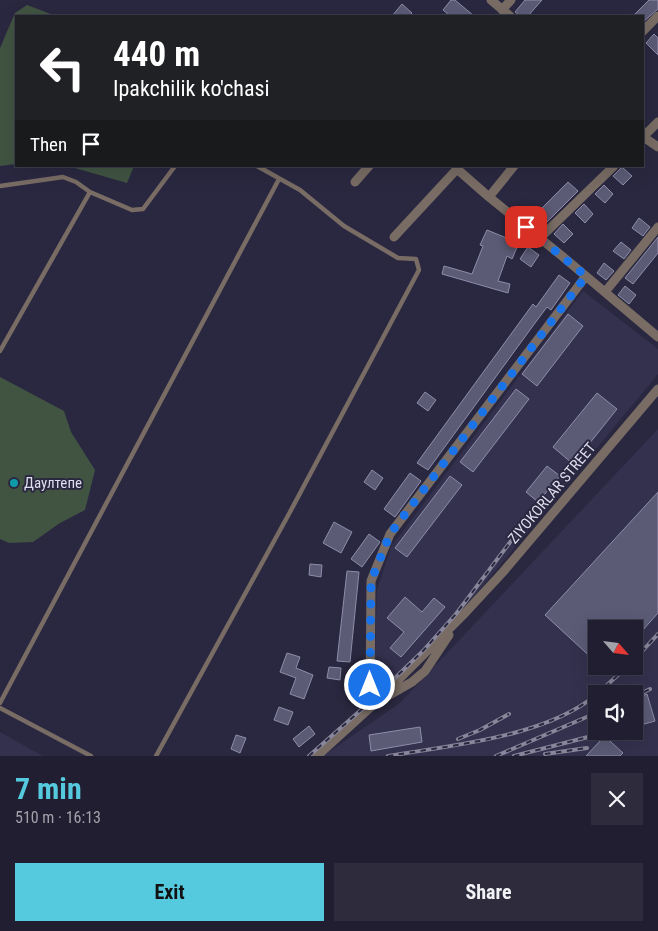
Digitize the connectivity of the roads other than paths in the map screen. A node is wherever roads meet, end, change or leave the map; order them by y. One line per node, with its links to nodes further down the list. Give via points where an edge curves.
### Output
1 (491, 0): 3 (street)
2 (511, 0): 3 (street)
3 (502, 10): 4 (street)
4 (509, 15)
5 (658, 16): 6 (street)
6 (644, 30)
7 (658, 122): 8 (street)
8 (644, 136)
9 (644, 138): 10 (street)
10 (658, 147)
11 (174, 167): 20 (lane, via 144,209 132,210)
12 (259, 167): 17 (lane)
13 (367, 167): 18 (street)
14 (457, 167): 21 (street); 23 (street)
15 (513, 167): 21 (street)
16 (613, 167): 24 (street)
17 (279, 179): 30 (lane); 34 (lane, via 300,190 344,226 398,258 416,259 419,270)
18 (355, 182)
19 (0, 186): 20 (lane, via 63,177)
20 (90, 192): 28 (lane)
21 (489, 197): 24 (street)
22 (658, 227): 26 (street)
23 (394, 238)
24 (540, 238): 25 (street)
25 (586, 276): 26 (street); 31 (street, via 390,534 371,581)
26 (605, 292): 27 (street)
27 (658, 337)
28 (0, 351)
29 (658, 389): 31 (street, ZIYOKORLAR STREET, via 503,572)
30 (0, 702)
31 (372, 706): 35 (street, ZIYOKORLAR STREET)
32 (0, 708): 33 (lane)
33 (91, 756)
34 (156, 756)
35 (317, 756)

